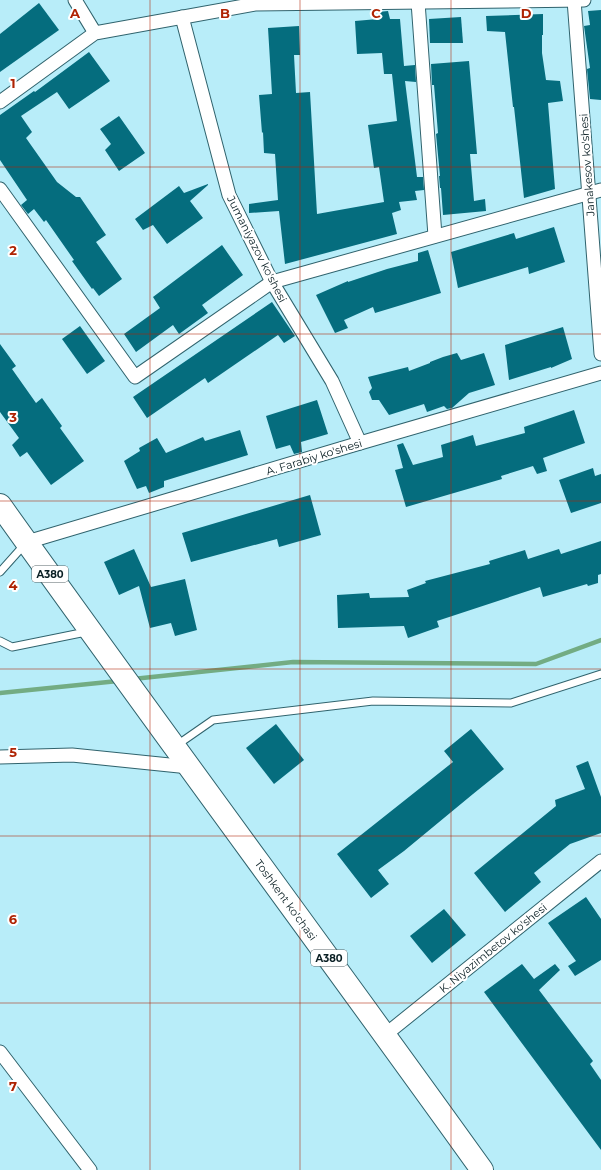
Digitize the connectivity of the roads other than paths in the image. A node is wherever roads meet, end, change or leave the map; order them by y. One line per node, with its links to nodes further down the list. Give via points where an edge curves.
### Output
1 (75, 0): 5 (street)
2 (578, 0): 3 (street); 8 (street, Janakesov ko'shesi)
3 (418, 2): 4 (street, via 255,4); 9 (street)
4 (182, 17): 5 (street); 10 (street, Jumaniyazov ko'shesi, via 229,195)
5 (95, 33): 6 (street)
6 (0, 102)
7 (0, 189): 10 (street, via 135,377)
8 (595, 191): 9 (street); 11 (street, Janakesov ko'shesi)
9 (435, 236): 10 (street)
10 (272, 282): 13 (street, Jumaniyazov ko'shesi, via 332,381)
11 (601, 354)
12 (601, 373): 13 (street, A. Farabiy ko'shesi)
13 (360, 443): 15 (street, A. Farabiy ko'shesi)
14 (0, 505): 15 (highway, A380)
15 (27, 542): 16 (lane); 17 (highway, A380)
16 (0, 572)
17 (95, 637): 18 (lane, via 12,647); 20 (highway, A380)
18 (0, 641)
19 (601, 674): 20 (lane, via 511,703 373,701 213,720)
20 (174, 747): 22 (highway, Toshkent ko'chasi / A380)
21 (0, 757): 22 (street, via 72,755)
22 (189, 767): 24 (highway, Toshkent ko'chasi / A380)
23 (600, 863): 24 (street, K. Niyazimbetov ko'shesi)
24 (385, 1035): 27 (highway, Toshkent ko'chasi / A380)
25 (0, 1052): 26 (street)
26 (90, 1170)
27 (482, 1170)

